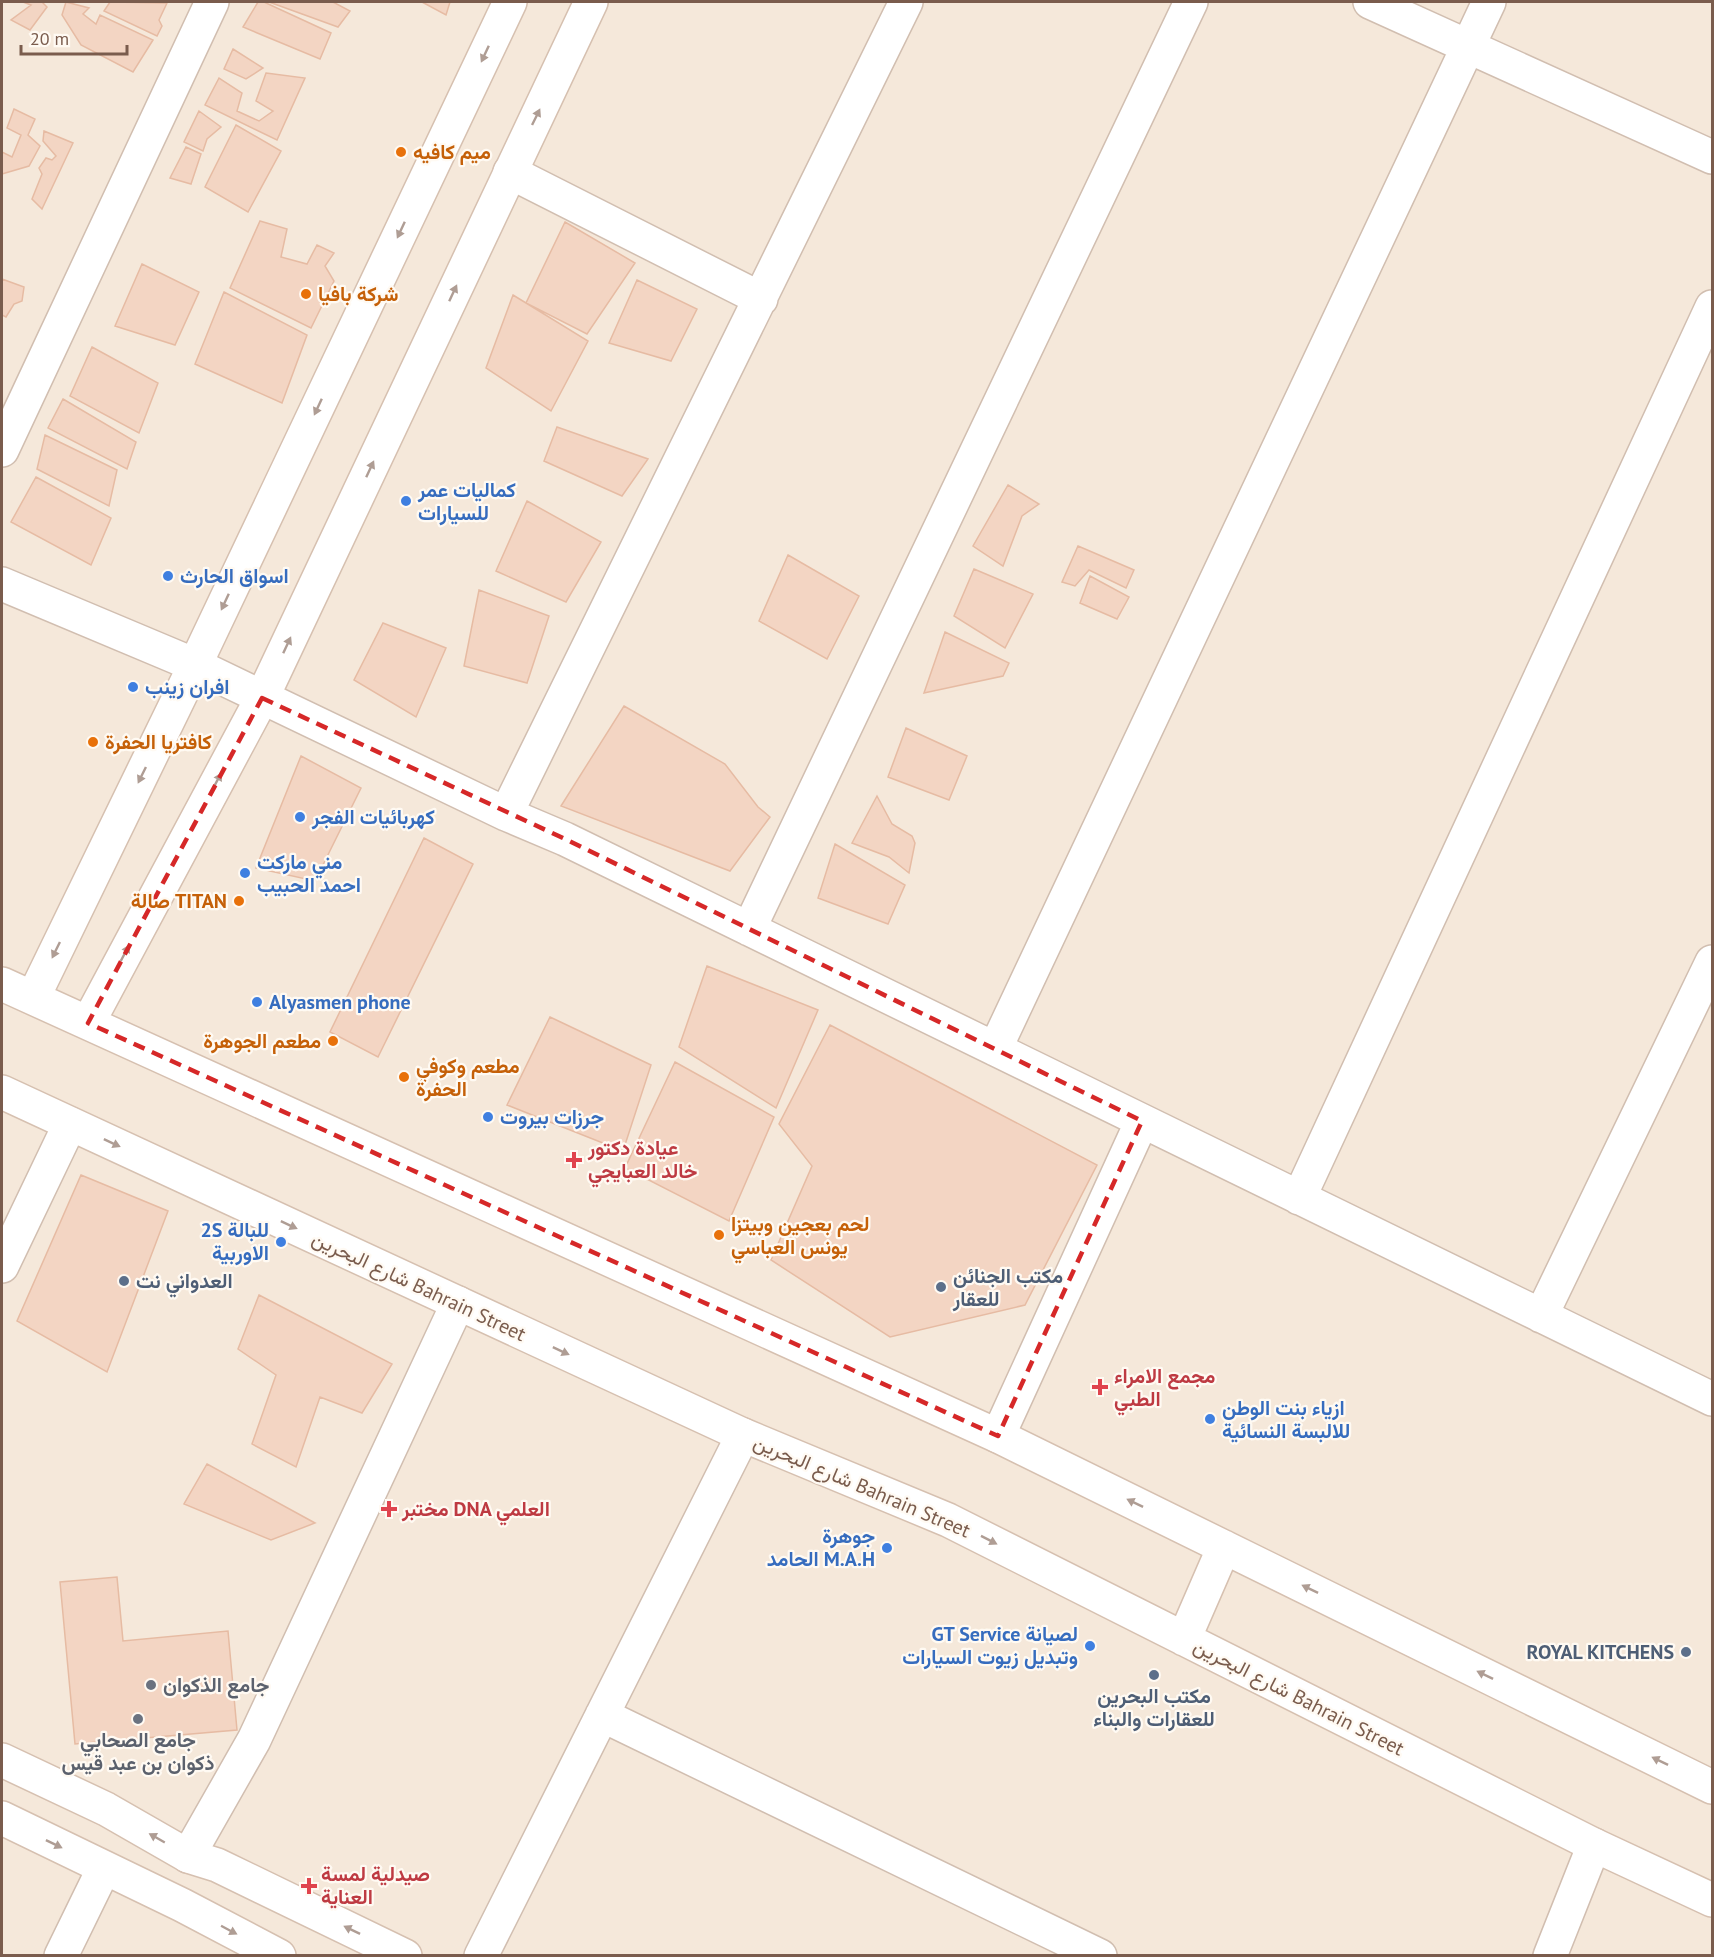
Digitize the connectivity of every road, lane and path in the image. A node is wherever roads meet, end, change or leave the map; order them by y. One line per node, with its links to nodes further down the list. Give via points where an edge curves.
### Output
1 (212, 2): 13 (street)
2 (510, 2): 15 (street, one-way to 15)
3 (591, 2): 10 (street, one-way to 3)
4 (906, 2): 11 (street)
5 (1191, 2): 18 (street)
6 (1370, 2): 8 (street)
7 (1489, 2): 8 (street)
8 (1468, 45): 9 (street); 23 (street)
9 (1713, 157)
10 (510, 172): 11 (street); 16 (street, one-way to 10)
11 (761, 299): 17 (street)
12 (1713, 307): 27 (street)
13 (2, 450)
14 (2, 584): 15 (street)
15 (195, 665): 16 (street); 21 (street, one-way to 21)
16 (262, 698): 17 (street); 22 (street, one-way to 16)
17 (506, 814): 18 (street)
18 (749, 929): 23 (street)
19 (1713, 962): 30 (street)
20 (2, 984): 21 (street)
21 (33, 998): 22 (street)
22 (88, 1023): 33 (street)
23 (995, 1049): 25 (street)
24 (2, 1092): 26 (street, شارع البحرين Bahrain Street)
25 (1142, 1121): 27 (street); 33 (street)
26 (70, 1124): 28 (street); 29 (street, شارع البحرين Bahrain Street, one-way to 29)
27 (1299, 1198): 30 (street)
28 (2, 1266)
29 (458, 1303): 32 (street, شارع البحرين Bahrain Street, one-way to 32); 41 (street, via 254,1740)
30 (1541, 1316): 31 (street)
31 (1713, 1399)
32 (742, 1435): 35 (street, شارع البحرين Bahrain Street, one-way to 35, via 948,1520); 36 (street)
33 (998, 1436): 34 (street, one-way to 33)
34 (1224, 1547): 35 (street); 38 (street, one-way to 34)
35 (1184, 1639): 40 (street, شارع البحرين Bahrain Street)
36 (602, 1715): 47 (street); 48 (street)
37 (2, 1763): 41 (street, one-way to 37, via 106,1809)
38 (1713, 1787)
39 (2, 1818): 42 (street, one-way to 42)
40 (1593, 1845): 43 (street, شارع البحرين Bahrain Street); 49 (street)
41 (189, 1856): 46 (street, one-way to 41, via 217,1865)
42 (104, 1868): 44 (street); 45 (street, one-way to 45)
43 (1713, 1900)
44 (61, 1956)
45 (279, 1956)
46 (405, 1956)
47 (481, 1956)
48 (1100, 1956)
49 (1550, 1956)

